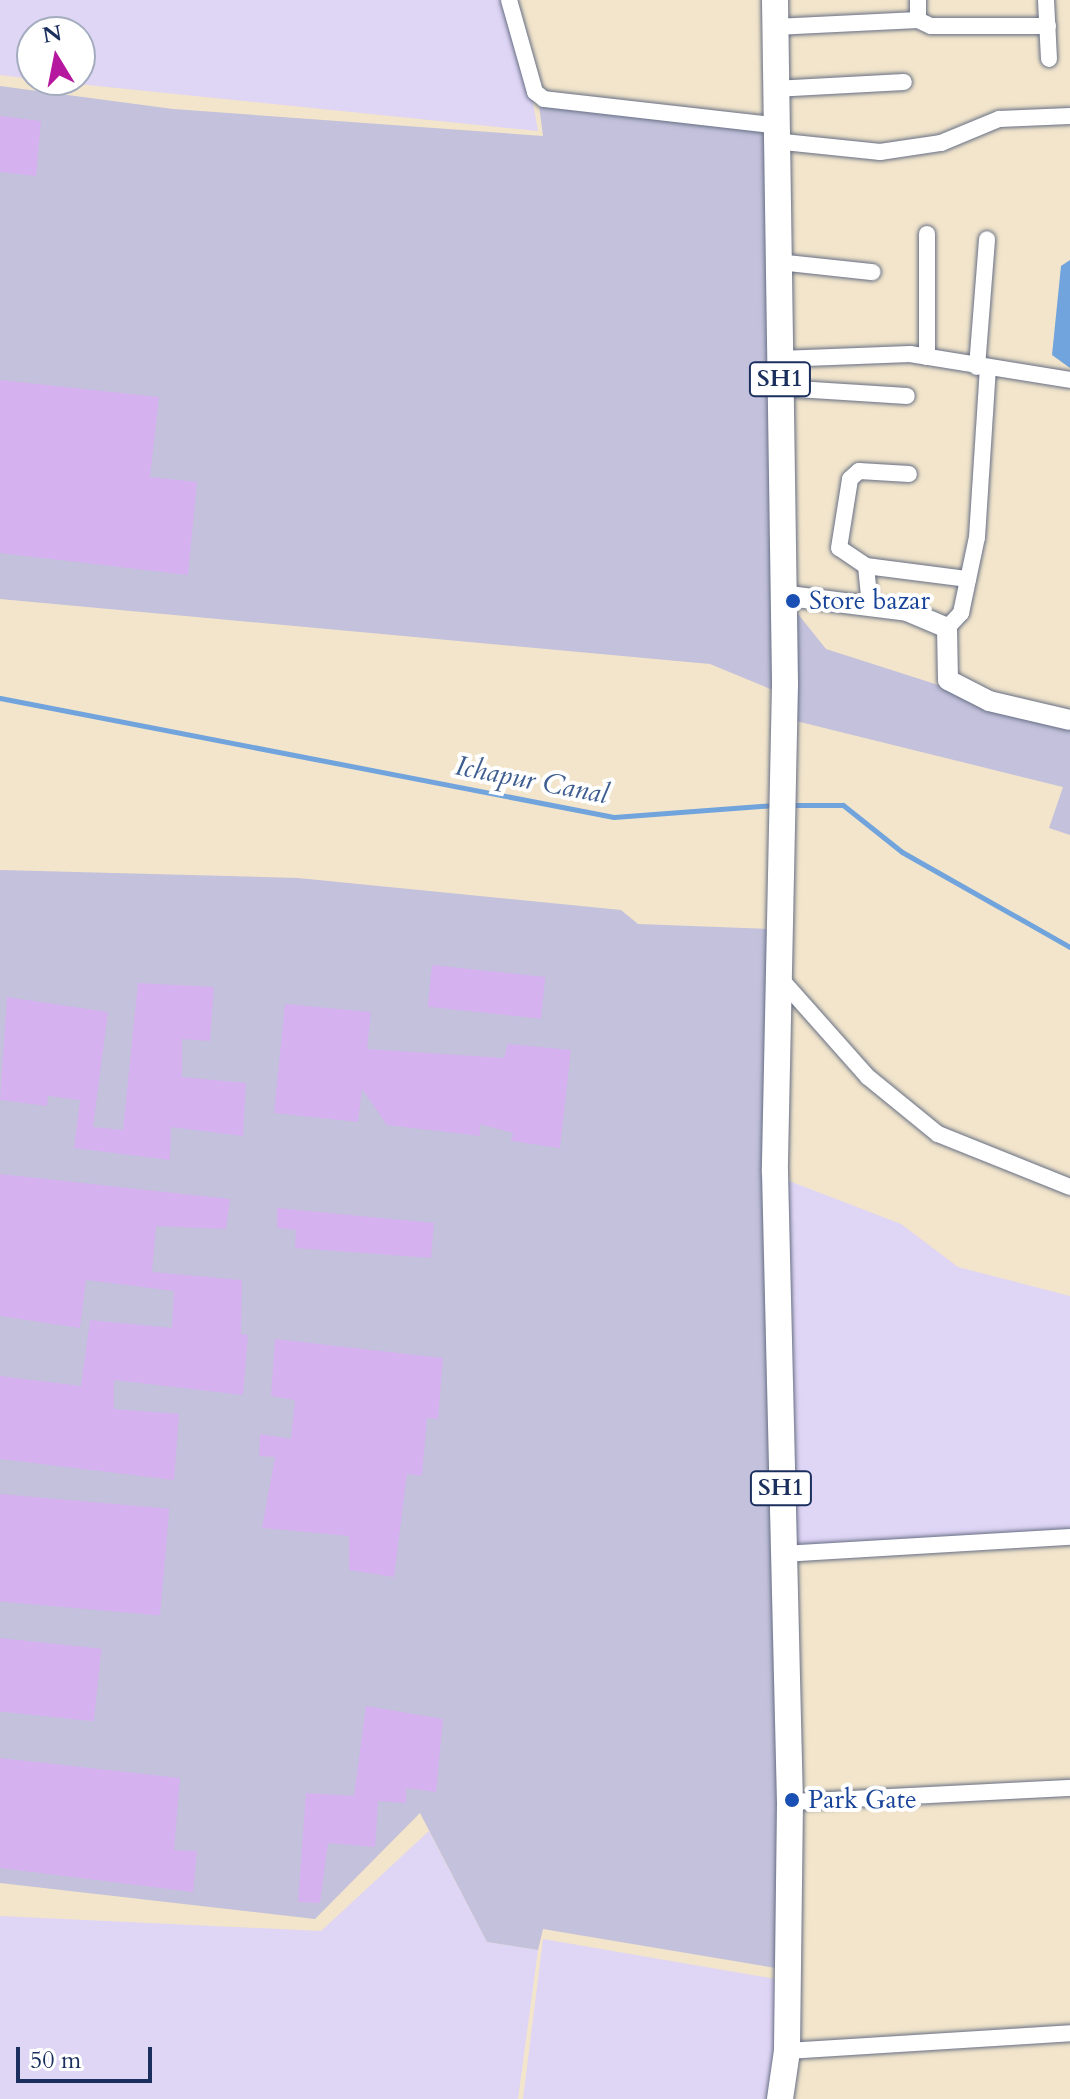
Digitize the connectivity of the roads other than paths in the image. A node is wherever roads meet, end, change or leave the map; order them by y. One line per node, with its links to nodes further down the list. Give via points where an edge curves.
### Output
1 (509, 0): 12 (street, via 533,86 544,99)
2 (775, 0): 7 (main road, SH1)
3 (918, 0): 5 (street)
4 (1046, 0): 6 (street)
5 (918, 20): 6 (street, via 931,26); 7 (street)
6 (1048, 26): 8 (street)
7 (775, 27): 10 (main road, SH1)
8 (1049, 59)
9 (904, 82): 10 (street)
10 (774, 89): 12 (main road, SH1)
11 (1070, 116): 12 (street, via 999,119 941,143 880,152)
12 (773, 133): 15 (main road, SH1)
13 (927, 234): 17 (street)
14 (987, 239): 19 (street)
15 (778, 262): 16 (street); 18 (main road, SH1)
16 (872, 272)
17 (927, 357): 18 (street, via 840,354); 19 (street)
18 (780, 359): 21 (main road, SH1)
19 (983, 368): 20 (street); 25 (street, via 977,537)
20 (1070, 380)
21 (781, 388): 22 (street); 26 (main road, SH1)
22 (907, 396)
23 (909, 474): 24 (street, via 859,471 850,479 839,548)
24 (866, 566): 25 (street); 27 (street)
25 (968, 579): 28 (street, via 961,613)
26 (781, 595): 27 (street); 30 (main road, SH1)
27 (870, 606): 28 (street, via 907,611)
28 (947, 628): 29 (street, via 948,680 989,701)
29 (1070, 720)
30 (780, 978): 31 (street, via 868,1077 938,1134); 33 (main road, SH1, via 775,1172)
31 (1070, 1187)
32 (1070, 1537): 33 (street)
33 (782, 1554): 35 (main road, SH1)
34 (1070, 1788): 35 (street)
35 (790, 1802): 37 (main road, SH1)
36 (1070, 2033): 37 (street)
37 (787, 2051): 38 (main road, SH1)
38 (780, 2099)

